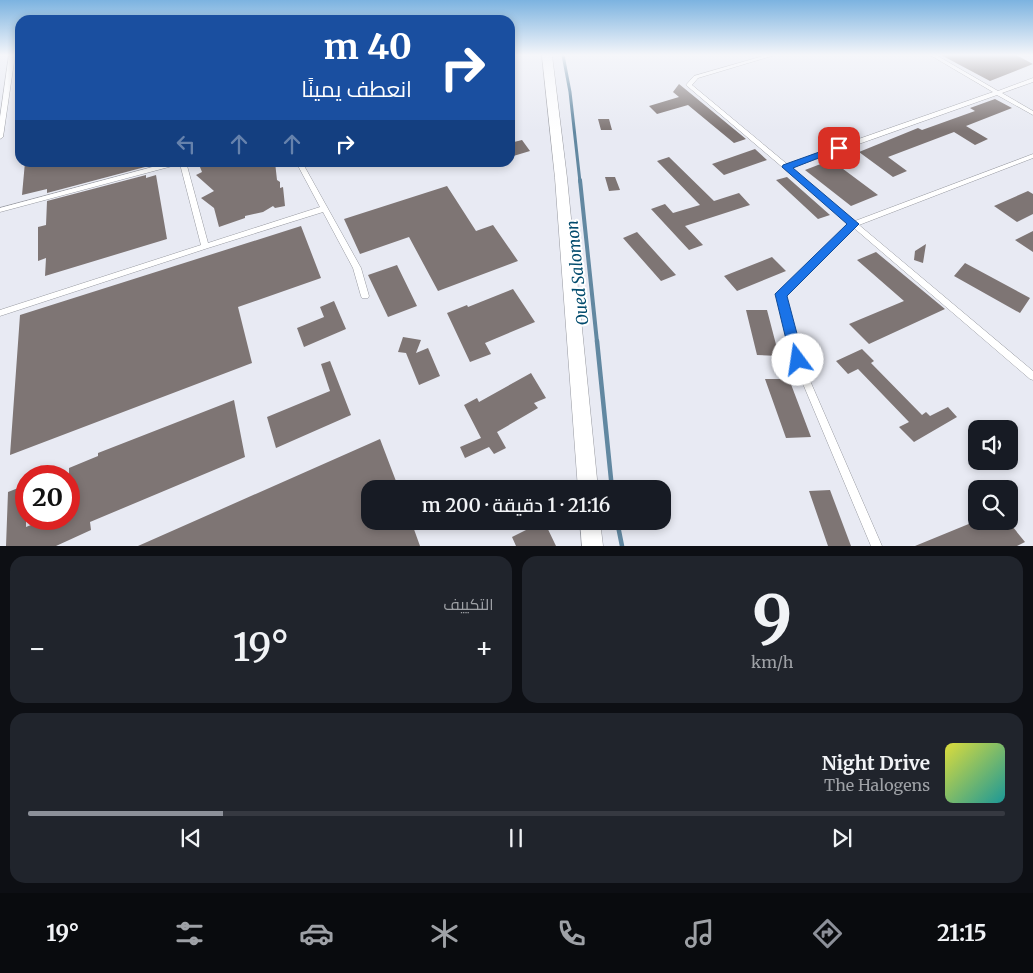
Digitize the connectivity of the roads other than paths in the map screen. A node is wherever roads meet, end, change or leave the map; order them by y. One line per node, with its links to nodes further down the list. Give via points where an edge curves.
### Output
1 (8, 80): 8 (lane)
2 (550, 80): 21 (street)
3 (693, 80): 13 (lane, via 689,85)
4 (977, 80): 6 (lane)
5 (1032, 80): 6 (lane)
6 (998, 92): 7 (lane); 13 (lane)
7 (1033, 114)
8 (0, 137)
9 (1033, 156): 16 (lane)
10 (163, 167): 15 (lane)
11 (183, 167): 17 (lane)
12 (302, 167): 14 (lane)
13 (786, 167): 16 (lane)
14 (323, 209): 17 (lane); 18 (lane, via 357,268)
15 (0, 210)
16 (854, 224): 20 (lane); 24 (lane, via 781,294 798,360)
17 (205, 246): 19 (lane)
18 (365, 296)
19 (0, 313)
20 (1033, 376)
21 (587, 480)
22 (591, 530): 23 (street)
23 (593, 546)
24 (877, 546)

